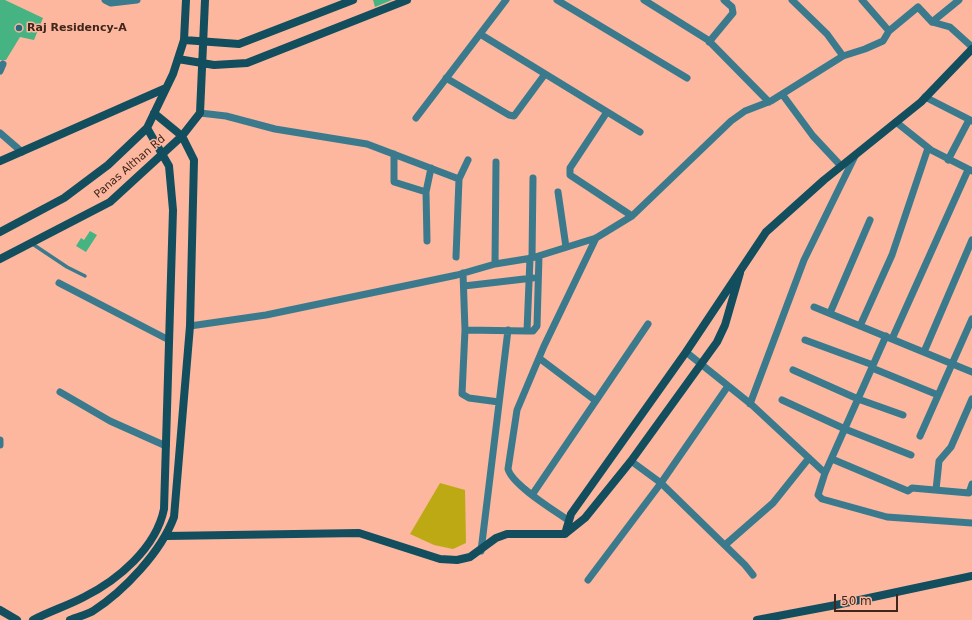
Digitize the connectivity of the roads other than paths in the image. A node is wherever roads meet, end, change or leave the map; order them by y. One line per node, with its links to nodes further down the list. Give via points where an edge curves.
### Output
1 (104, 0): 2 (street, via 110,3)
2 (137, 0)
3 (186, 0): 17 (street, Panas Althan Rd)
4 (205, 0): 18 (street)
5 (353, 0): 18 (street, via 239,44)
6 (407, 0): 23 (street, via 247,62 214,65)
7 (506, 0): 16 (street)
8 (557, 0): 26 (street)
9 (644, 0): 19 (street)
10 (724, 0): 19 (street, via 732,7 733,13)
11 (792, 0): 21 (street, via 827,34)
12 (862, 0): 15 (street)
13 (958, 0): 14 (street)
14 (932, 22): 15 (street, via 918,7); 20 (street, via 950,28)
15 (889, 31): 21 (street, via 883,41)
16 (480, 34): 24 (street); 25 (street)
17 (184, 40): 18 (street); 22 (street, Panas Althan Rd)
18 (204, 41): 23 (street)
19 (709, 42): 30 (street)
20 (972, 48): 29 (street)
21 (843, 56): 28 (street)
22 (178, 58): 23 (street); 27 (street, Panas Althan Rd)
23 (204, 63): 33 (street)
24 (545, 74): 25 (street, via 514,116); 31 (street)
25 (446, 78): 34 (street)
26 (687, 78)
27 (166, 88): 32 (street, Panas Althan Rd); 42 (street)
28 (782, 94): 30 (street); 50 (street, via 807,128)
29 (925, 97): 35 (street); 36 (street)
30 (769, 102): 57 (street, via 745,111 731,121)
31 (607, 112): 38 (street); 57 (street, via 569,171 573,178)
32 (154, 113): 37 (street, Panas Althan Rd); 40 (street)
33 (200, 113): 40 (street, Panas Althan Rd); 44 (street, via 226,116 275,129 367,144)
34 (416, 118)
35 (971, 120): 47 (street)
36 (896, 122): 41 (street); 45 (street)
37 (147, 128): 43 (street); 59 (street, Panas Althan Rd, via 108,165 64,198)
38 (640, 132)
39 (0, 133): 42 (street)
40 (182, 136): 43 (street, Panas Althan Rd); 80 (street, via 194,160)
41 (928, 148): 47 (street); 81 (street, via 892,255)
42 (22, 152): 48 (street)
43 (163, 153): 63 (street, Panas Althan Rd, via 102,207); 86 (street, via 169,166 173,210)
44 (394, 154): 51 (street); 55 (street, via 394,182)
45 (856, 154): 50 (street); 104 (street, via 804,260)
46 (468, 160): 54 (street)
47 (948, 160): 52 (street)
48 (0, 161)
49 (496, 162): 68 (street)
50 (841, 166): 69 (street, via 766,232)
51 (431, 168): 54 (street); 55 (street)
52 (970, 171): 85 (street)
53 (533, 178): 66 (street)
54 (460, 179): 65 (street)
55 (426, 192): 62 (street)
56 (558, 192): 64 (street)
57 (632, 216): 60 (street)
58 (870, 220): 77 (street)
59 (0, 232)
60 (596, 238): 64 (street); 90 (street)
61 (972, 240): 89 (street)
62 (427, 241)
63 (31, 243): 67 (street, Panas Althan Rd); 71 (lane)
64 (566, 248): 66 (street)
65 (456, 257)
66 (534, 257): 68 (street); 72 (street); 73 (street)
67 (0, 259)
68 (495, 264): 70 (street)
69 (740, 272): 88 (street); 91 (street, via 721,334)
70 (463, 274): 75 (street); 80 (street, via 266,315)
71 (85, 276)
72 (538, 278): 73 (street); 84 (street, via 537,326 533,331)
73 (529, 279): 75 (street); 84 (street)
74 (59, 283): 86 (street)
75 (464, 286): 82 (street)
76 (814, 307): 77 (street)
77 (830, 313): 81 (street)
78 (972, 319): 92 (street)
79 (648, 324): 102 (street)
80 (190, 326): 123 (street, via 174,518)
81 (860, 326): 85 (street)
82 (465, 330): 83 (street); 103 (street, via 462,394 469,398)
83 (508, 330): 84 (street); 103 (street)
84 (527, 331)
85 (889, 338): 89 (street); 93 (street)
86 (169, 340): 110 (street)
87 (804, 340): 93 (street)
88 (686, 352): 91 (street); 120 (street)
89 (924, 352): 92 (street)
90 (539, 358): 102 (street); 119 (street, via 517,410 508,470)
91 (701, 364): 96 (street); 114 (street)
92 (953, 364): 95 (street); 98 (street)
93 (873, 366): 98 (street); 99 (street)
94 (793, 370): 99 (street)
95 (972, 372)
96 (728, 386): 104 (street); 116 (street)
97 (60, 392): 110 (street, via 110,421)
98 (938, 395): 107 (street)
99 (858, 399): 105 (street); 106 (street)
100 (972, 399): 118 (street, via 951,447 939,461)
101 (782, 400): 106 (street)
102 (596, 401): 119 (street)
103 (499, 402): 125 (street)
104 (750, 404): 112 (street)
105 (902, 415)
106 (845, 429): 111 (street); 113 (street)
107 (920, 436)
108 (0, 440): 109 (street)
109 (0, 445)
110 (166, 446): 131 (street, via 162,521 141,553 89,594)
111 (911, 455)
112 (809, 458): 115 (street); 124 (street, via 774,503)
113 (832, 459): 115 (street); 118 (street, via 908,491 912,488)
114 (631, 461): 116 (street); 122 (street, via 585,518)
115 (825, 473): 121 (street, via 817,492 822,499 887,517)
116 (661, 483): 124 (street); 128 (street)
117 (972, 484): 118 (street, via 969,493)
118 (936, 490)
119 (532, 495): 120 (street)
120 (568, 520): 122 (street)
121 (972, 523)
122 (565, 534): 125 (street, via 507,534 496,538)
123 (166, 536): 125 (street, via 352,532 448,560 470,558); 132 (street, via 142,567 106,601 92,612)
124 (725, 545): 126 (street)
125 (480, 551)
126 (753, 575)
127 (972, 576): 133 (street)
128 (588, 580)
129 (0, 610): 130 (street)
130 (17, 620)
131 (33, 620)
132 (70, 620)
133 (757, 620)

